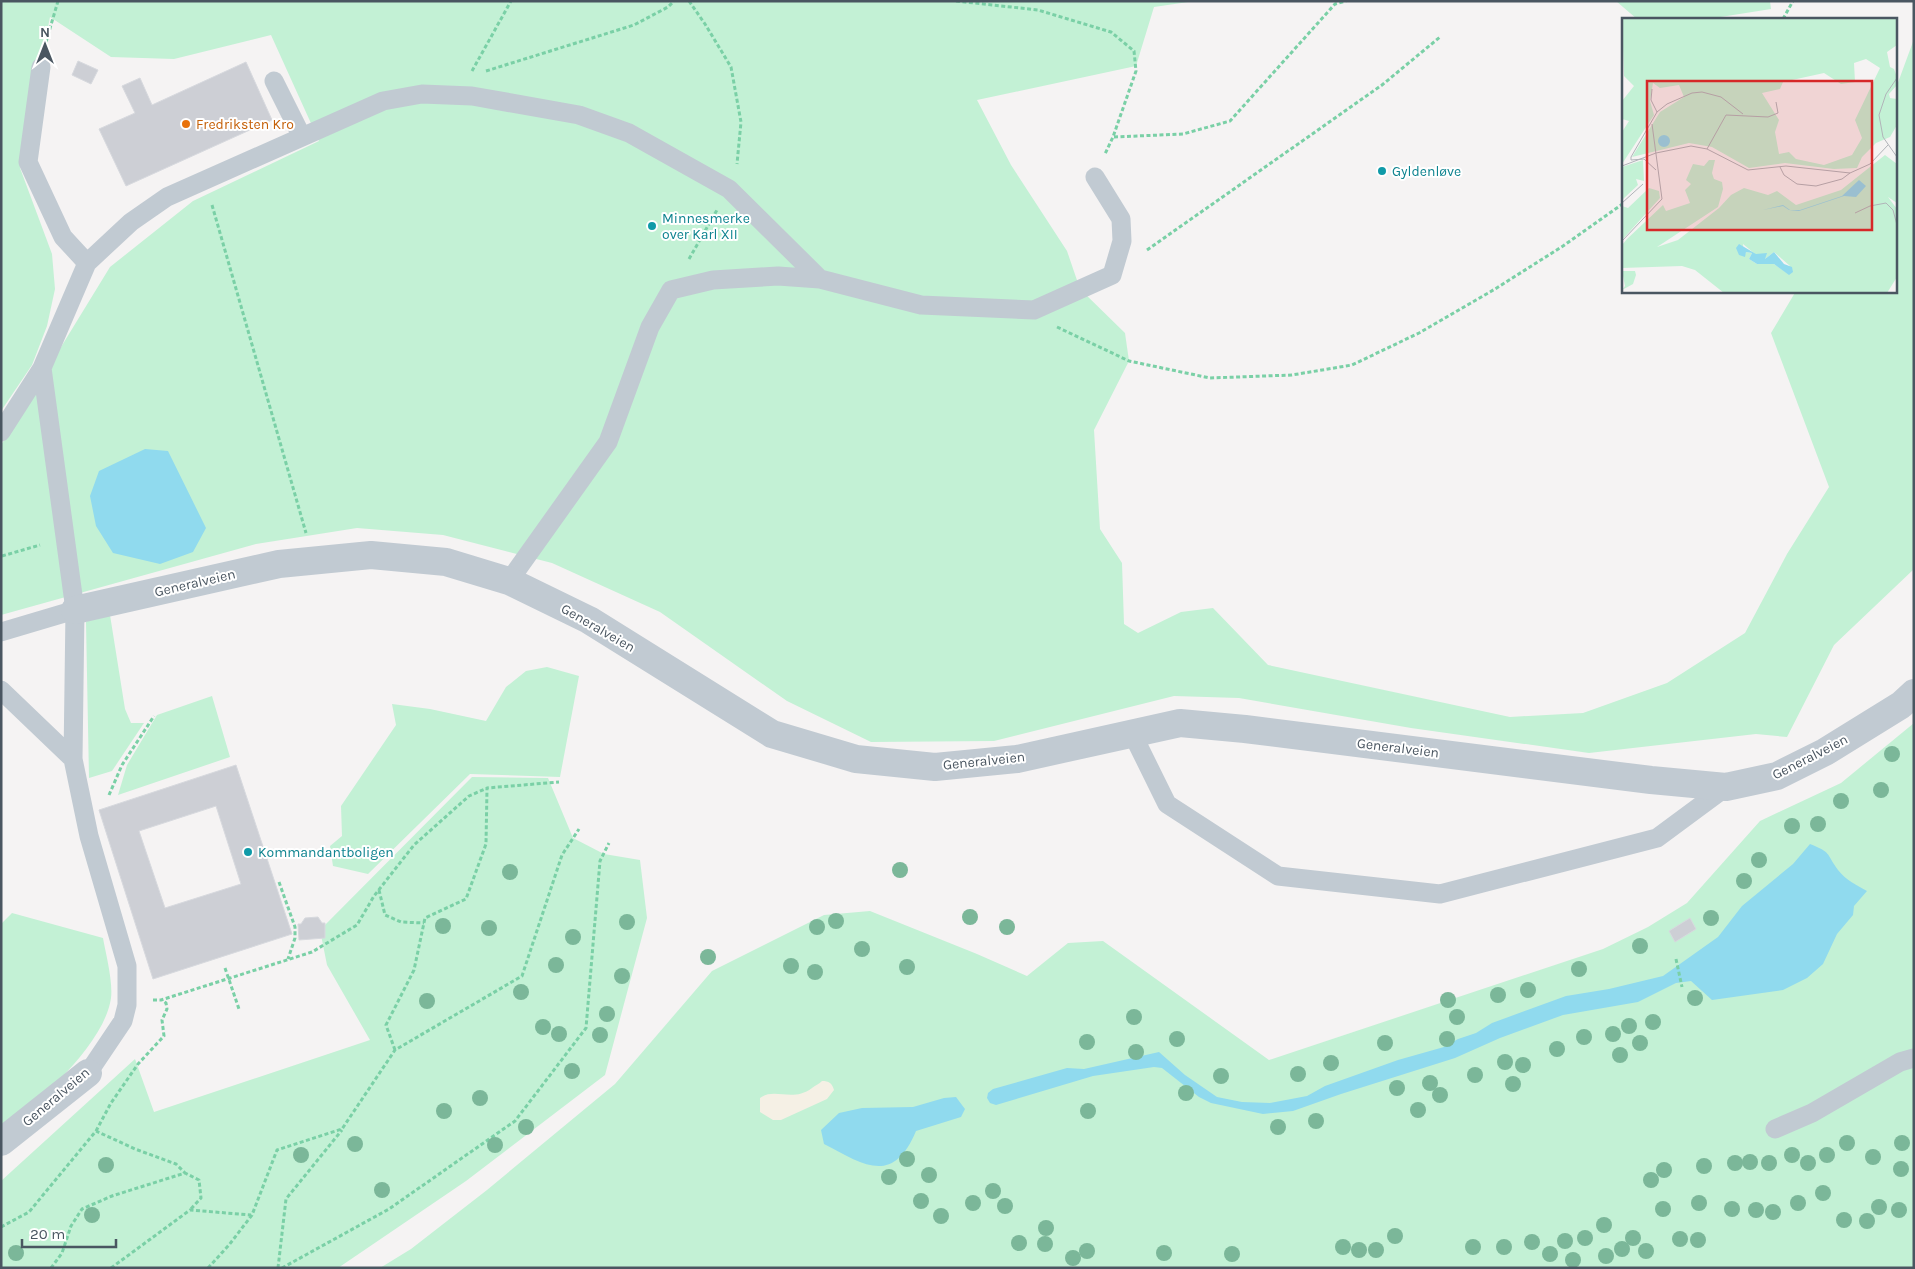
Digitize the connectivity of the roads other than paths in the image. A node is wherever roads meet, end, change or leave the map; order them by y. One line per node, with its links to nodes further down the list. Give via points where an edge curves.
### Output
1 (41, 67): 5 (lane, via 28,162 63,237)
2 (274, 81): 3 (lane)
3 (302, 137): 5 (lane, via 167,197 131,222); 6 (lane, via 383,101 422,94 472,96 579,116 629,133 728,189)
4 (1095, 177): 6 (lane, via 1121,219 1122,241 1112,275 1034,310 920,304)
5 (87, 263): 7 (lane)
6 (820, 280): 9 (lane, via 778,276 713,280 671,290 650,327 608,442)
7 (42, 368): 8 (lane); 10 (lane, Generalveien)
8 (1, 432)
9 (509, 581): 10 (street, Generalveien, via 446,562 371,555 279,564); 14 (street, Generalveien, via 589,620 772,734 856,759 935,767 1008,760)
10 (75, 610): 11 (lane); 15 (lane, Generalveien)
11 (1, 632)
12 (1, 690): 15 (lane)
13 (1914, 693): 16 (street, Generalveien, via 1901,705 1825,752 1777,776)
14 (1132, 733): 16 (street, Generalveien, via 1180,723); 16 (lane, via 1167,804 1278,876 1440,894 1657,838)
15 (73, 759): 18 (lane, Generalveien, via 89,836 127,966 127,1001 123,1021)
16 (1726, 787)
17 (1914, 1058): 19 (lane, via 1900,1062 1812,1113)
18 (88, 1073): 20 (street, Generalveien)
19 (1775, 1129)
20 (1, 1142)

